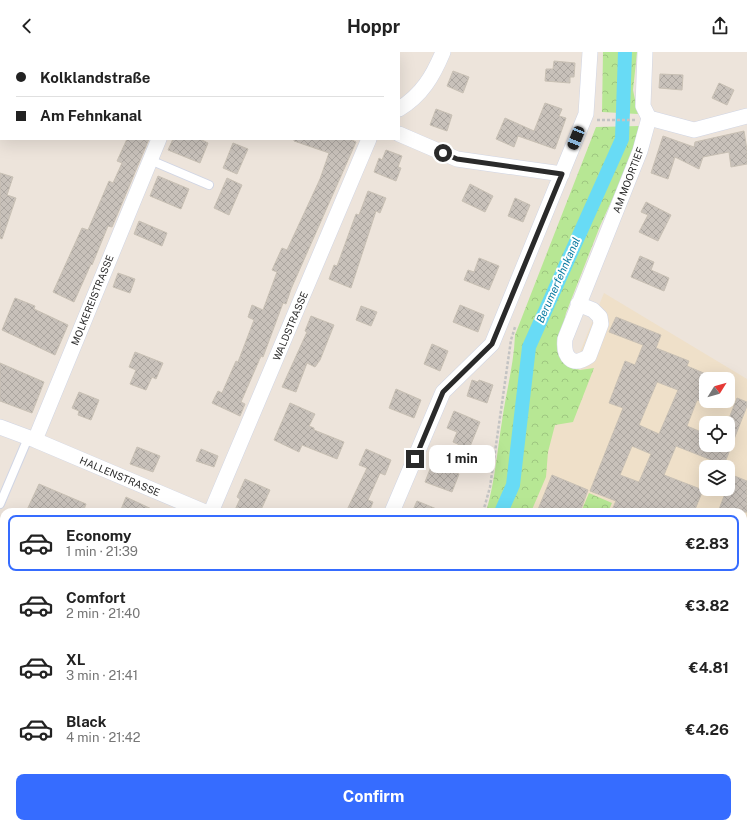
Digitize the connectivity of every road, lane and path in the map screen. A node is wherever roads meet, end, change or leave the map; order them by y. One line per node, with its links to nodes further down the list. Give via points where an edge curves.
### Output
1 (443, 52): 4 (street, via 433,76 412,101)
2 (590, 52): 12 (street, via 586,114)
3 (646, 52): 6 (street)
4 (400, 108)
5 (747, 116): 6 (street, via 694,130)
6 (644, 119): 7 (path); 14 (street, AM MOORTIEF, via 640,151)
7 (601, 121)
8 (400, 134): 12 (street, via 457,159)
9 (158, 140): 11 (street, MOLKEREISTRASSE)
10 (369, 140): 20 (street, WALDSTRASSE)
11 (150, 160): 13 (lane); 17 (street, MOLKEREISTRASSE)
12 (562, 174): 21 (street, via 492,344 443,392)
13 (209, 185)
14 (578, 304)
15 (516, 325): 22 (path, via 511,340 490,487)
16 (0, 427): 17 (street, HALLENSTRASSE)
17 (31, 439): 18 (lane); 19 (street, HALLENSTRASSE)
18 (0, 504)
19 (196, 508)
20 (213, 508)
21 (394, 508)
22 (483, 508)

